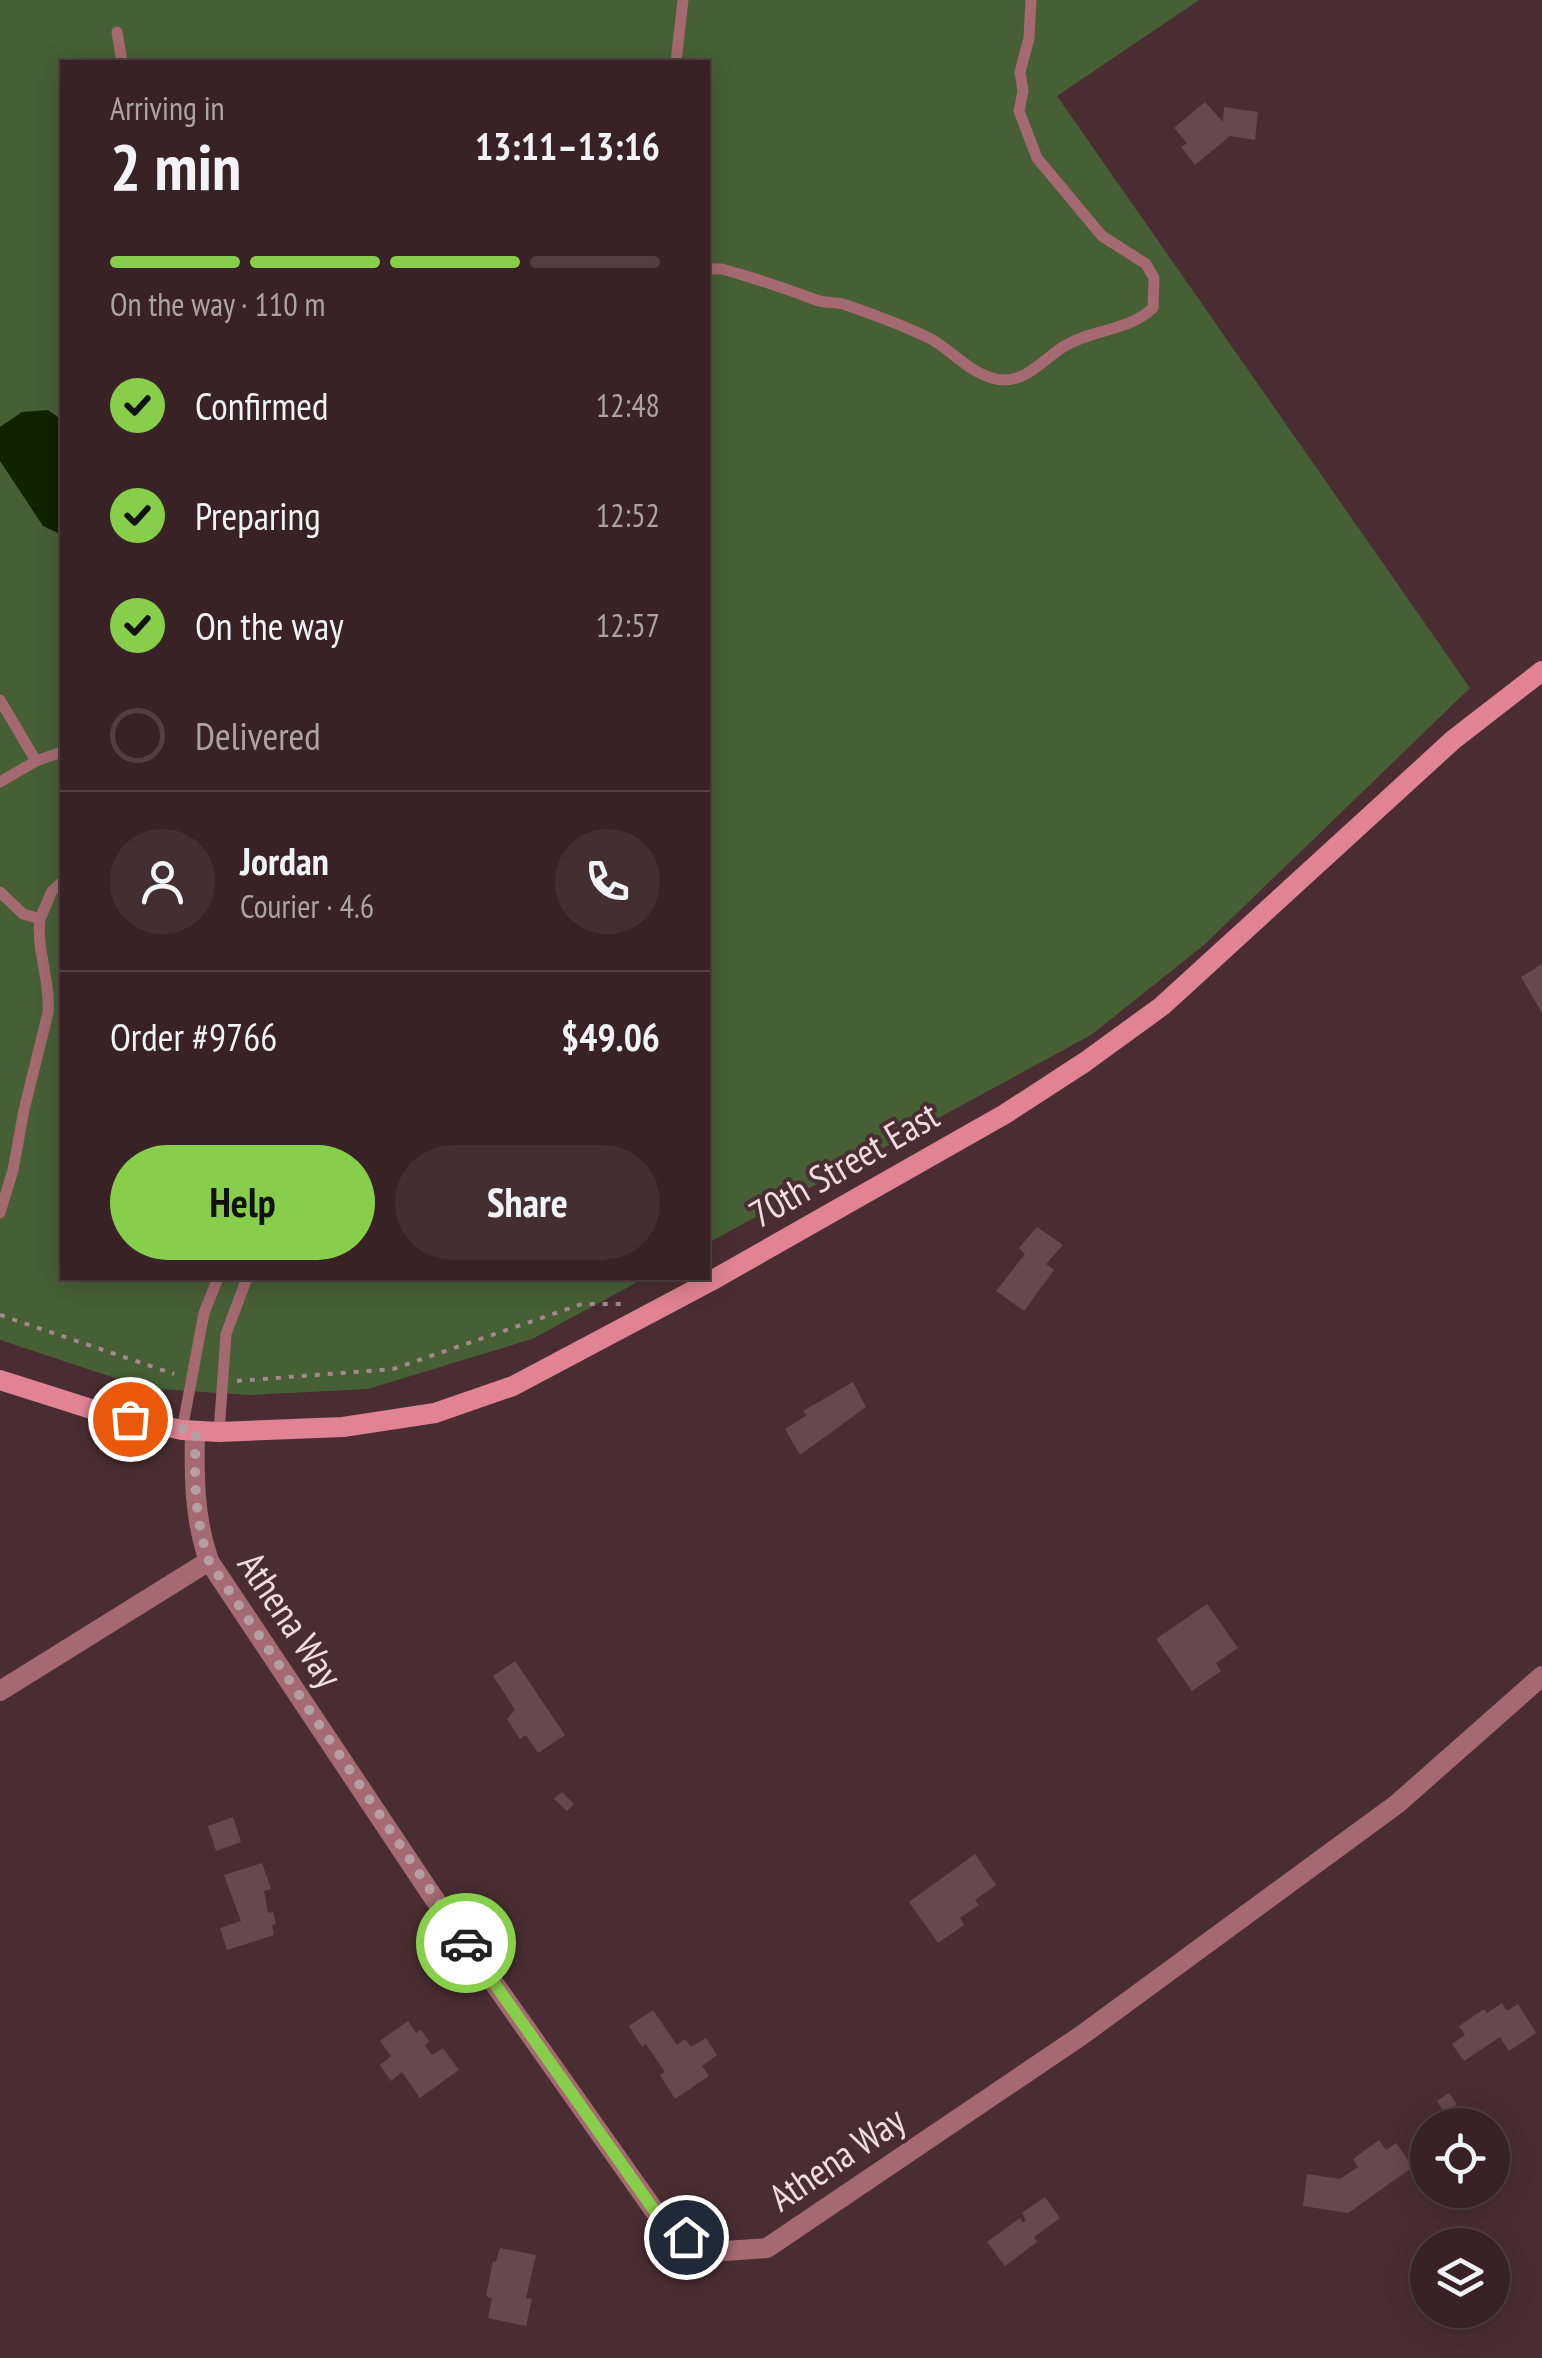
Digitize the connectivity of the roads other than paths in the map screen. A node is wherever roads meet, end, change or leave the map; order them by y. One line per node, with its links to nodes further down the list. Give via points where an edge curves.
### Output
1 (683, 0): 5 (lane)
2 (1032, 0): 6 (lane, via 1018,110 1037,158 1062,191 1102,236 1146,264 1154,278 1153,308 1146,315 1065,346 1032,371 1004,380 896,321)
3 (117, 32): 4 (lane)
4 (122, 60)
5 (676, 60)
6 (710, 269)
7 (1542, 671): 20 (main road, 70th Street East, via 1453,740 1162,1006 989,1123 513,1386 435,1412 343,1427)
8 (0, 700): 10 (lane)
9 (60, 753): 10 (lane)
10 (36, 761): 11 (lane)
11 (0, 782)
12 (60, 884): 14 (lane)
13 (0, 892): 14 (lane)
14 (40, 919): 15 (lane, via 50,1001)
15 (0, 1213)
16 (217, 1280): 19 (lane, via 204,1313)
17 (246, 1280): 20 (lane, via 226,1334)
18 (0, 1380): 19 (main road, 70th Street East, via 93,1410)
19 (188, 1430): 20 (main road, 70th Street East); 21 (street, Athena Way)
20 (220, 1432)
21 (209, 1561): 22 (street, Athena Way, via 431,1894 661,2220 710,2252 767,2248 1082,2035 1397,1804); 23 (street)
22 (1542, 1676)
23 (0, 1691)

